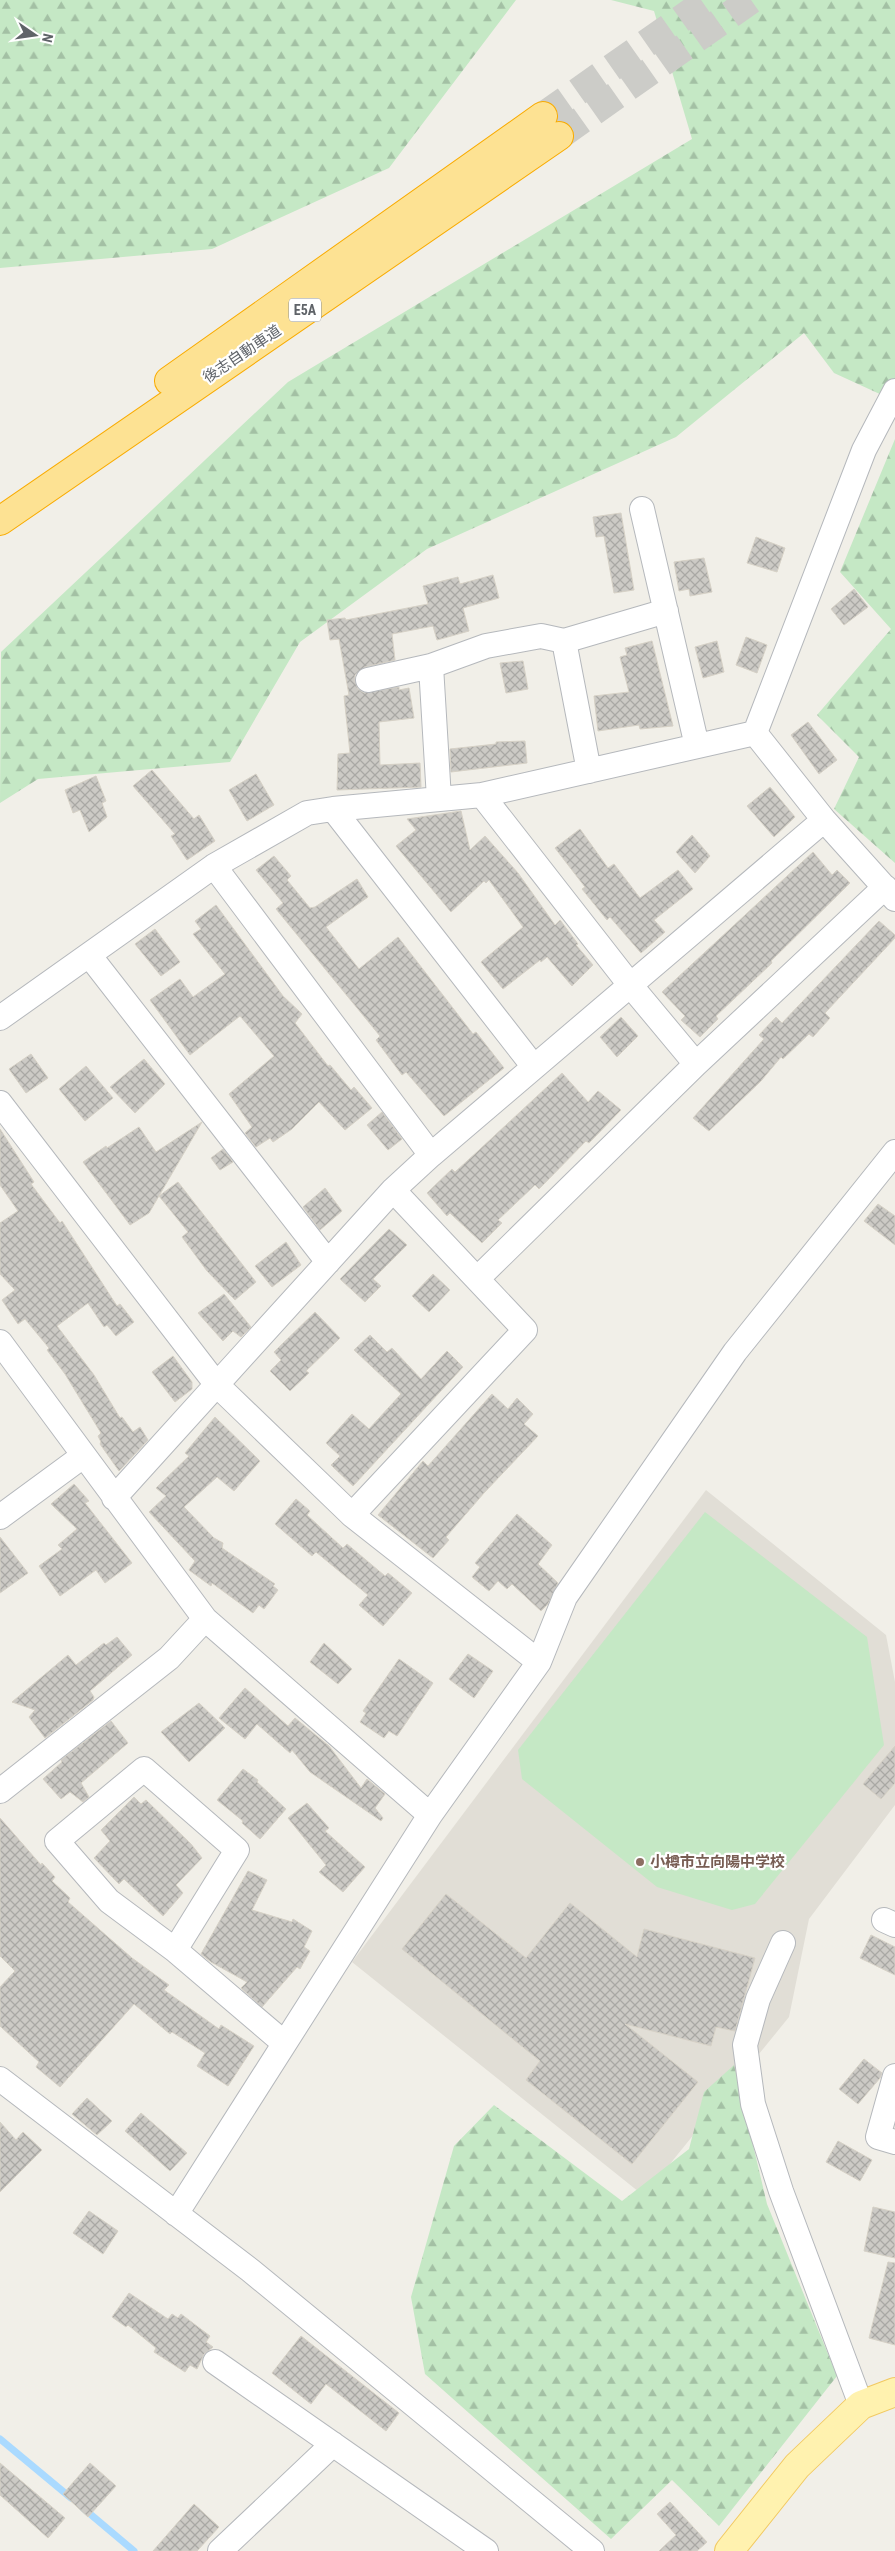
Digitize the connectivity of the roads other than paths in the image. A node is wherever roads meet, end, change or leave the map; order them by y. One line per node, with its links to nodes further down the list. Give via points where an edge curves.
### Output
1 (551, 126): 3 (highway, 後志自動車道 / E5A)
2 (895, 391): 11 (street, via 864,450)
3 (46, 478): 4 (highway, 後志自動車道 / E5A); 6 (highway, 後志自動車道 / E5A)
4 (0, 501)
5 (642, 509): 7 (street)
6 (0, 521)
7 (666, 611): 8 (street); 12 (street)
8 (564, 640): 9 (street, via 541,636 486,646); 13 (street)
9 (431, 666): 10 (street); 15 (street)
10 (368, 680)
11 (754, 733): 12 (street); 17 (street)
12 (697, 746): 13 (street)
13 (589, 771): 14 (street)
14 (482, 795): 15 (street); 21 (street)
15 (439, 799): 16 (street)
16 (333, 809): 18 (street, via 307,813); 24 (street)
17 (824, 820): 19 (street); 21 (street)
18 (214, 866): 20 (street); 27 (street)
19 (890, 893): 23 (street)
20 (90, 955): 22 (street); 29 (street)
21 (631, 986): 23 (street); 24 (street)
22 (0, 1018)
23 (696, 1064): 30 (street)
24 (534, 1067): 27 (street)
25 (0, 1103): 32 (street)
26 (895, 1152): 38 (street, via 735,1352 565,1597)
27 (431, 1155): 28 (street)
28 (393, 1190): 29 (street); 30 (street)
29 (328, 1262): 32 (street)
30 (477, 1279): 35 (street, via 526,1330)
31 (0, 1342): 33 (street)
32 (217, 1385): 34 (street); 35 (street)
33 (83, 1456): 34 (street); 36 (street)
34 (114, 1498): 37 (street)
35 (352, 1515): 38 (street)
36 (0, 1517)
37 (205, 1619): 39 (street, via 169,1658); 40 (street)
38 (539, 1662): 40 (street)
39 (0, 1791)
40 (430, 1815): 43 (street)
41 (783, 1943): 50 (street, via 758,1999 745,2045 752,2104)
42 (175, 1950): 42 (street, via 109,1901 57,1841 144,1769 237,1850); 43 (street)
43 (284, 2043): 47 (street)
44 (895, 2076): 46 (street, via 878,2137)
45 (0, 2079): 47 (street)
46 (895, 2142)
47 (176, 2214): 54 (street, via 250,2270)
48 (215, 2362): 51 (street)
49 (895, 2392): 50 (main road)
50 (861, 2405): 55 (main road, via 797,2466)
51 (333, 2444): 52 (street); 53 (street)
52 (220, 2551)
53 (486, 2551)
54 (592, 2551)
55 (729, 2551)

